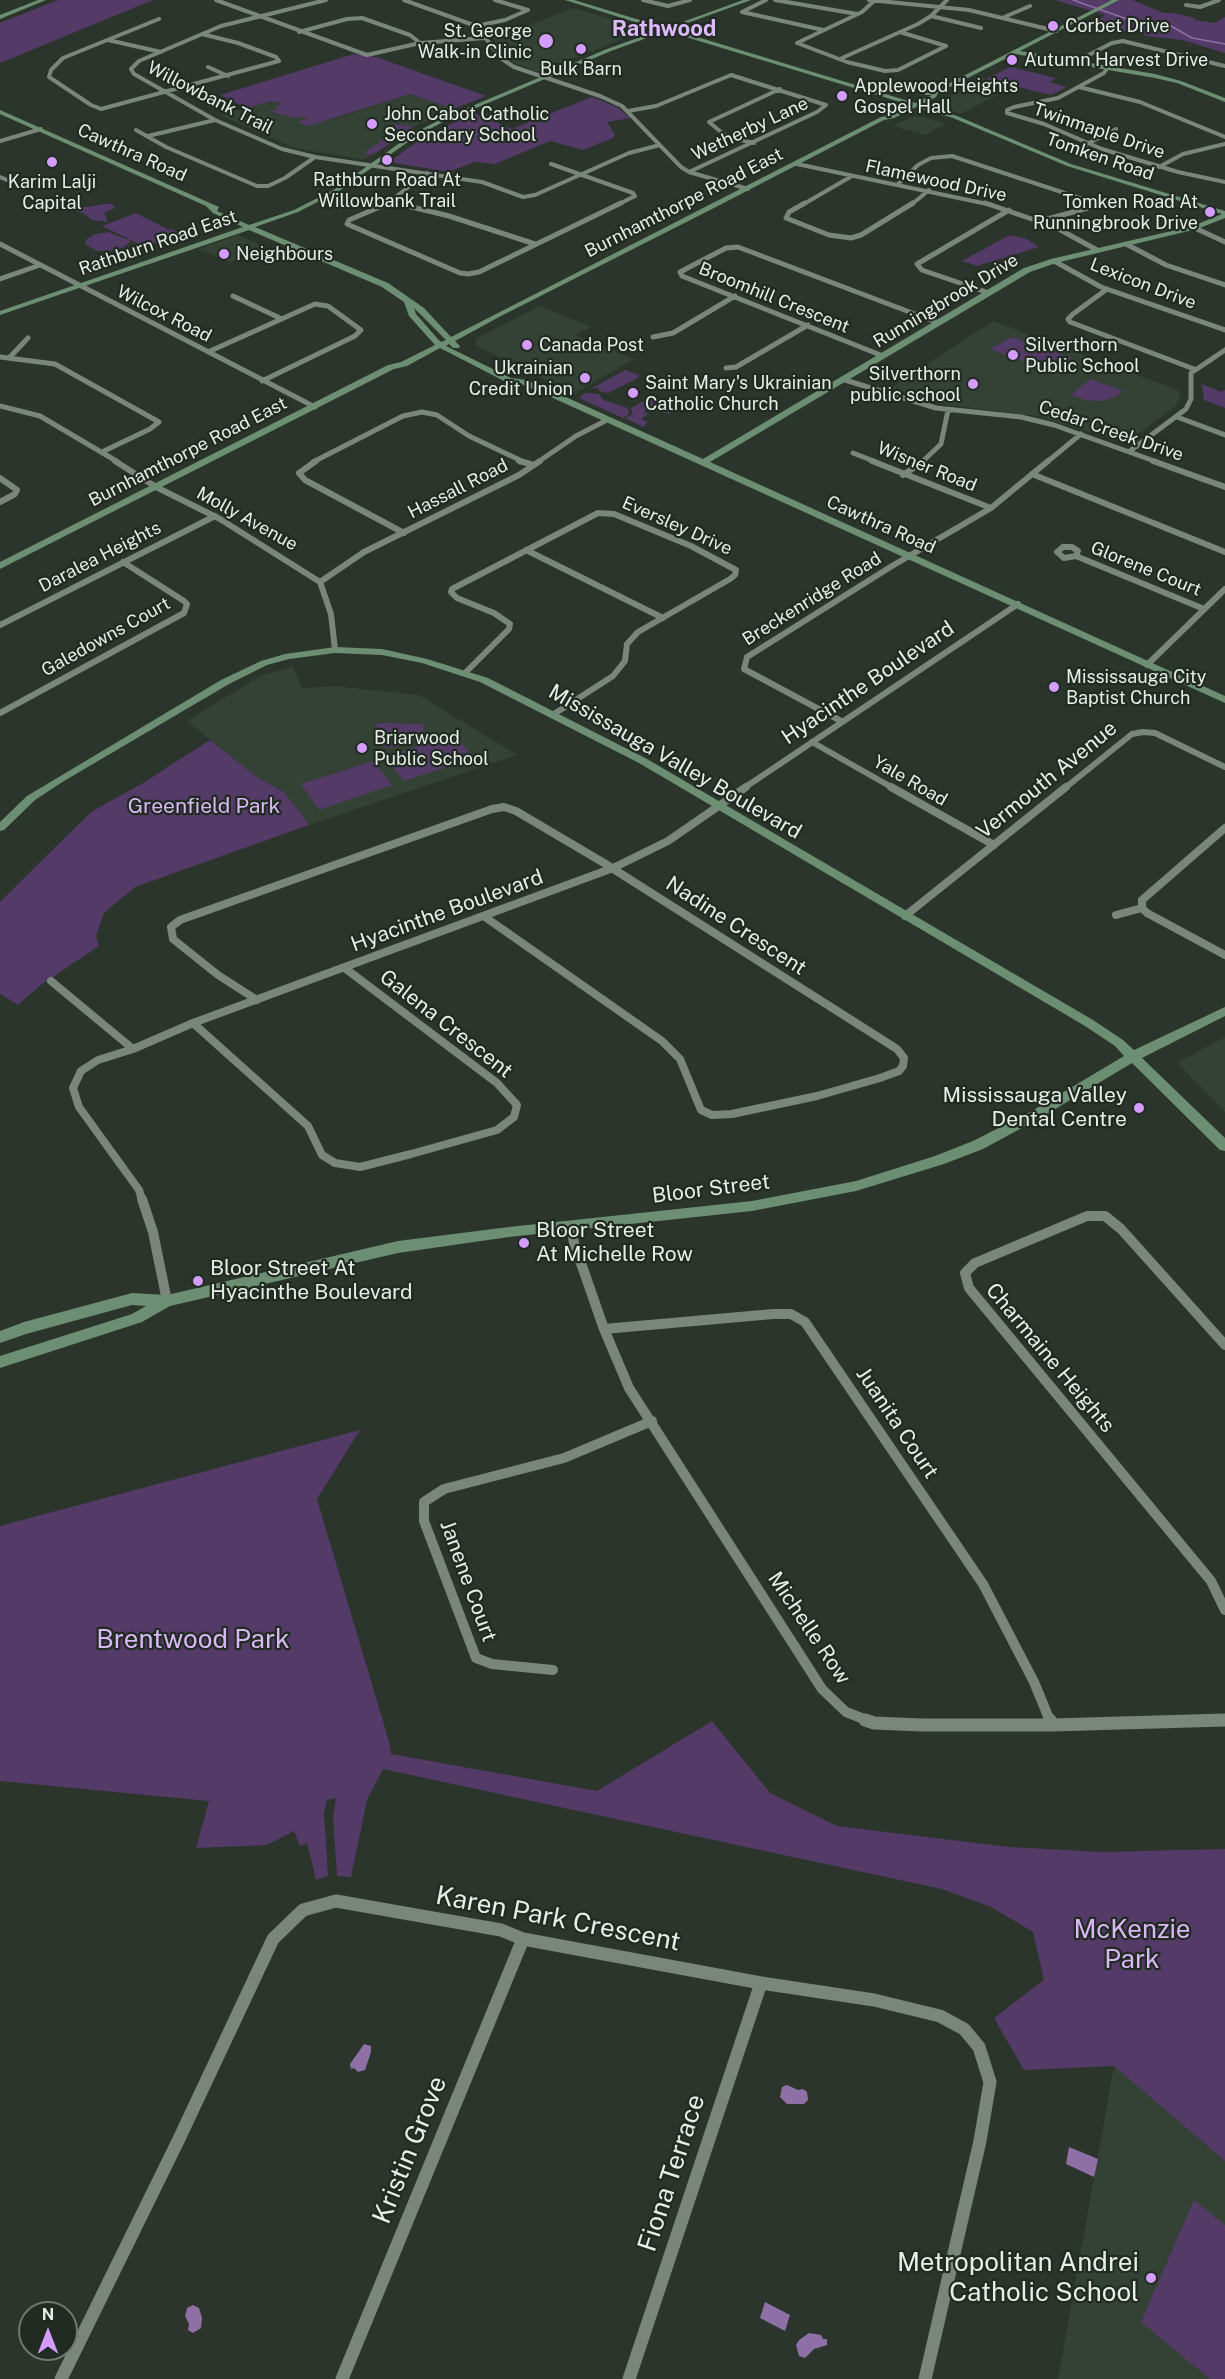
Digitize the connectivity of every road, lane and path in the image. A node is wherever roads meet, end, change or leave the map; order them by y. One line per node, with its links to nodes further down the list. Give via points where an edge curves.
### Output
1 (34, 0): 24 (street)
2 (43, 0): 24 (street)
3 (216, 0): 25 (street)
4 (326, 0): 25 (street, Willowbank Trail)
5 (404, 0): 19 (street)
6 (495, 0): 29 (street, via 528,10)
7 (568, 0): 31 (street, Tomken Road)
8 (643, 0): 9 (street, via 668,6)
9 (690, 0)
10 (748, 0): 31 (street, Rathburn Road East)
11 (766, 0): 32 (street, via 742,12)
12 (775, 0): 23 (street)
13 (869, 0): 14 (street)
14 (875, 0): 22 (street); 23 (street)
15 (947, 0): 22 (street)
16 (1116, 0): 33 (street, Burnhamthorpe Road East)
17 (1219, 0): 20 (street, via 1203,6)
18 (427, 2): 19 (street)
19 (420, 5): 29 (street)
20 (1186, 5)
21 (1030, 6): 27 (street)
22 (941, 7): 26 (street); 27 (street)
23 (857, 14): 32 (street)
24 (0, 15)
25 (258, 16): 34 (street); 36 (street, Willowbank Trail)
26 (931, 16): 30 (street); 35 (street)
27 (1002, 18): 33 (street)
28 (159, 19): 38 (street)
29 (476, 26): 37 (street)
30 (981, 28)
31 (663, 29): 48 (street, Rathburn Road East); 53 (street, Tomken Road)
32 (823, 30): 42 (street, via 797,43)
33 (1056, 31): 41 (street, Burnhamthorpe Road East)
34 (299, 32): 39 (street, via 367,55); 39 (street, via 362,18 411,35)
35 (900, 32): 42 (street); 42 (street, via 946,46 890,71)
36 (202, 34): 40 (street, Willowbank Trail); 47 (street, via 279,59)
37 (485, 38): 39 (street); 48 (street, via 508,64)
38 (108, 40): 40 (street); 51 (street, via 63,58 49,77 101,109)
39 (420, 43)
40 (161, 52): 51 (street, Willowbank Trail, via 139,61 131,69)
41 (1015, 52): 43 (street); 53 (street, Burnhamthorpe Road East, via 934,96)
42 (842, 58)
43 (1073, 63): 44 (street, via 1123,41); 46 (street)
44 (1225, 66)
45 (208, 67): 47 (street)
46 (1108, 67): 49 (street, Twinmaple Drive); 52 (street, via 1179,82)
47 (228, 76): 51 (street)
48 (544, 78): 55 (street, via 600,96); 71 (street, Rathburn Road East, via 428,128)
49 (1079, 87): 62 (street, via 1148,104); 65 (street, Twinmaple Drive, via 1052,101 1006,111)
50 (780, 89): 55 (street, Wetherby Lane, via 727,76 656,106); 64 (street, via 709,122 727,137); 64 (street, Wetherby Lane, via 826,107)
51 (166, 93): 57 (street, Willowbank Trail)
52 (1223, 99)
53 (909, 105): 70 (street, Burnhamthorpe Road East); 85 (street, Tomken Road, via 1078,168)
54 (0, 106): 58 (street, Cawthra Road)
55 (628, 111): 67 (street)
56 (0, 112): 58 (street, Cawthra Road)
57 (215, 120): 61 (street); 68 (street, Willowbank Trail, via 282,149)
58 (41, 129): 63 (street); 87 (street, Cawthra Road, via 215,212)
59 (1116, 129): 65 (street)
60 (136, 130): 61 (street)
61 (148, 136): 68 (street, via 257,186 272,184)
62 (1225, 137)
63 (0, 141)
64 (754, 143): 73 (street, Wetherby Lane)
65 (1087, 144): 72 (street, Twinmaple Drive)
66 (1225, 144): 72 (street, via 1183,154)
67 (660, 145): 73 (street); 75 (street, Willowbank Trail, via 641,148)
68 (315, 157): 71 (street, Willowbank Trail)
69 (551, 164): 75 (street)
70 (797, 164): 76 (street, Flamewood Drive); 81 (street, Burnhamthorpe Road East)
71 (372, 165): 74 (street, Willowbank Trail); 87 (street, Rathburn Road East, via 337,190 296,211)
72 (1159, 167): 78 (street, Twinmaple Drive)
73 (689, 172): 81 (street)
74 (427, 174): 75 (street, Willowbank Trail, via 482,182 523,197); 83 (street)
75 (581, 174): 91 (street, via 635,196)
76 (852, 176): 79 (street, Flamewood Drive); 82 (street, via 789,212 786,218 829,235 851,238 923,198)
77 (0, 177): 80 (street)
78 (1225, 182)
79 (898, 184): 82 (street, Flamewood Drive); 86 (street, via 925,161 952,156 1092,202 1093,206 1088,208)
80 (22, 186)
81 (748, 189): 112 (street, Burnhamthorpe Road East)
82 (929, 190): 84 (street, Flamewood Drive)
83 (391, 202): 91 (street); 91 (street, via 347,224 468,274)
84 (1009, 210): 86 (street, Flamewood Drive); 100 (street, via 917,264 922,270)
85 (1225, 214): 88 (street, Runningbrook Drive, via 1215,222)
86 (1040, 221): 93 (street, Flamewood Drive)
87 (250, 224): 97 (street, Rathburn Road East); 103 (street, Cawthra Road, via 385,285)
88 (1195, 228): 89 (street); 92 (street, Runningbrook Drive)
89 (1225, 242)
90 (0, 244): 95 (street, Wilcox Road)
91 (535, 244)
92 (1126, 244): 93 (street, Runningbrook Drive); 98 (street, via 1167,265)
93 (1097, 250): 94 (street, Runningbrook Drive)
94 (1054, 261): 99 (street, Lexicon Drive); 100 (street, Runningbrook Drive, via 1027,270)
95 (40, 265): 96 (street); 97 (street, Wilcox Road)
96 (0, 279)
97 (76, 284): 104 (street, Rathburn Road East); 105 (street, Rathburn Road East); 115 (street, Wilcox Road)
98 (1225, 285)
99 (1107, 289): 109 (street, Lexicon Drive); 120 (street, via 1073,314 1070,322)
100 (989, 293): 107 (street, Runningbrook Drive)
101 (233, 296): 106 (street)
102 (735, 297): 107 (street, Broomhill Crescent, via 680,272 726,248 738,247); 108 (street, Broomhill Crescent); 110 (street, via 673,333)
103 (408, 302): 112 (street, Cawthra Road); 113 (street, Cawthra Road, via 412,314)
104 (0, 307)
105 (0, 314)
106 (282, 319): 115 (street); 122 (street, via 310,305 324,305 361,330)
107 (936, 322): 116 (street, Runningbrook Drive)
108 (807, 326): 116 (street, Broomhill Crescent); 119 (street, via 736,367)
109 (1225, 330)
110 (653, 337)
111 (28, 338): 118 (street)
112 (447, 338): 113 (street, Burnhamthorpe Road East); 123 (street, Cawthra Road, via 518,375)
113 (437, 343): 123 (street, Cawthra Road, via 509,380); 125 (street, Burnhamthorpe Road East, via 404,364)
114 (1225, 350): 120 (street)
115 (208, 352): 122 (street, Wilcox Road)
116 (883, 356): 121 (street, Runningbrook Drive)
117 (0, 357): 118 (street)
118 (9, 358): 131 (street, via 41,361 67,369 159,422)
119 (726, 368)
120 (1194, 369): 127 (street, via 1191,399)
121 (845, 380): 126 (street, Cedar Creek Drive); 134 (street, Runningbrook Drive)
122 (262, 381): 125 (street, Wilcox Road)
123 (523, 382): 128 (street, Cawthra Road)
124 (0, 406): 131 (street, Molly Avenue, via 40,416)
125 (315, 407): 139 (street, Burnhamthorpe Road East)
126 (948, 410): 129 (street, Cedar Creek Drive, via 1027,418); 137 (street, via 941,444)
127 (1177, 417): 130 (street); 132 (street)
128 (607, 420): 134 (street, Cawthra Road); 135 (street, Hassall Road)
129 (1081, 434): 132 (street, Cedar Creek Drive); 136 (street, Breckenridge Road)
130 (1225, 435)
131 (104, 451): 139 (street, Molly Avenue, via 116,463)
132 (1130, 451): 140 (street, Cedar Creek Drive)
133 (853, 453): 137 (street, Wisner Road)
134 (702, 463): 147 (street, Cawthra Road)
135 (534, 465): 144 (street, Hassall Road); 144 (street, via 469,436 438,415 422,412 403,416 298,472 305,480)
136 (1032, 474): 142 (street, Breckenridge Road); 146 (street)
137 (903, 475): 142 (street, Wisner Road)
138 (0, 478): 141 (street, via 17,490)
139 (156, 487): 143 (street, Molly Avenue); 150 (street, Burnhamthorpe Road East)
140 (1225, 487)
141 (0, 502)
142 (991, 508): 147 (street, Breckenridge Road)
143 (215, 516): 149 (street, Daralea Heights); 151 (street, Molly Avenue, via 283,555)
144 (404, 533): 151 (street, Hassall Road, via 364,552)
145 (526, 550): 155 (street); 155 (street, Eversley Drive, via 590,516 606,512 691,546 736,570 730,579); 159 (street, Eversley Drive, via 451,592 510,624)
146 (1225, 552)
147 (911, 556): 153 (street, Cawthra Road); 163 (street, Breckenridge Road, via 744,662 744,669)
148 (1076, 556): 154 (street, Glorene Court)
149 (123, 562): 156 (street, Daralea Heights); 161 (street, Galedowns Court, via 184,601 184,613)
150 (0, 566)
151 (320, 582): 157 (street, via 331,614)
152 (1225, 589): 154 (street)
153 (1018, 604): 158 (street, Cawthra Road); 163 (street, Hyacinthe Boulevard)
154 (1204, 609): 158 (street)
155 (663, 618): 162 (street, Eversley Drive, via 632,638 627,644 625,661 612,676)
156 (0, 625)
157 (335, 650): 159 (street, Mississauga Valley Boulevard, via 402,655); 167 (street, Mississauga Valley Boulevard, via 288,656 234,677 60,779 31,798)
158 (1147, 665): 160 (street, Cawthra Road)
159 (465, 673): 162 (street, Mississauga Valley Boulevard)
160 (1225, 700)
161 (0, 713)
162 (555, 714): 166 (street, Mississauga Valley Boulevard)
163 (841, 722): 164 (street, Hyacinthe Boulevard)
164 (813, 742): 166 (street, Hyacinthe Boulevard); 169 (street, Yale Road)
165 (1225, 767): 169 (street, Vermouth Avenue, via 1155,733 1132,734)
166 (719, 807): 170 (street, Hyacinthe Boulevard, via 668,841); 173 (street, Mississauga Valley Boulevard)
167 (0, 828)
168 (1225, 828): 171 (street, via 1146,895)
169 (994, 845): 173 (street, Vermouth Avenue)
170 (613, 868): 174 (street, Hyacinthe Boulevard); 174 (street, Nadine Crescent, via 897,1049 904,1058 903,1066 880,1078 817,1096 712,1115 701,1110 680,1059 662,1041); 178 (street, Nadine Crescent, via 504,807 180,920 171,927 173,939)
171 (1142, 908): 172 (street); 175 (street)
172 (1116, 915)
173 (905, 916): 182 (street, Mississauga Valley Boulevard, via 1089,1023)
174 (485, 917): 176 (street, Hyacinthe Boulevard)
175 (1225, 956)
176 (346, 969): 178 (street, Hyacinthe Boulevard); 180 (street, Galena Crescent, via 497,1083 517,1105 514,1117 497,1130 401,1157 360,1167 335,1163 322,1155 309,1126)
177 (51, 981): 181 (street)
178 (256, 1000): 180 (street, Hyacinthe Boulevard)
179 (1225, 1011): 182 (street, Bloor Street)
180 (193, 1023): 181 (street, Hyacinthe Boulevard)
181 (132, 1049): 185 (street, Hyacinthe Boulevard, via 98,1060 81,1071 73,1088 79,1107 139,1190 153,1232)
182 (1133, 1056): 183 (street, Mississauga Valley Boulevard); 184 (street, Bloor Street, via 978,1145 908,1171 791,1200)
183 (1225, 1146)
184 (571, 1226): 185 (street, Bloor Street, via 398,1247); 187 (street, Michelle Row)
185 (167, 1301): 186 (street, Bloor Street, via 132,1299); 190 (street, Bloor Street, via 137,1318)
186 (24, 1328): 188 (street); 189 (street)
187 (604, 1329): 194 (street, Michelle Row, via 629,1388); 198 (street, Juanita Court, via 773,1314 791,1314 806,1322 983,1584)
188 (0, 1332)
189 (0, 1337)
190 (51, 1345): 192 (street); 193 (street)
191 (1225, 1345): 195 (street, Charmaine Heights, via 1105,1216 1087,1216 975,1263 965,1273 969,1288 1212,1581)
192 (0, 1362)
193 (0, 1374)
194 (652, 1421): 196 (street, Janene Court, via 564,1458 444,1489 424,1502 424,1521 476,1658 492,1664); 198 (street, Michelle Row, via 822,1689 846,1712 874,1723)
195 (1225, 1610)
196 (554, 1670)
197 (1225, 1720): 198 (street, Michelle Row)
198 (1052, 1725)
199 (523, 1939): 200 (street, Karen Park Crescent); 201 (street, Karen Park Crescent, via 501,1930 336,1901 303,1910 273,1939); 202 (street, Kristin Grove)
200 (760, 1983): 203 (street, Fiona Terrace); 204 (street, Karen Park Crescent, via 874,2000 940,2016 964,2029 978,2047 990,2082)
201 (61, 2379)
202 (342, 2379)
203 (629, 2379)
204 (925, 2379)

